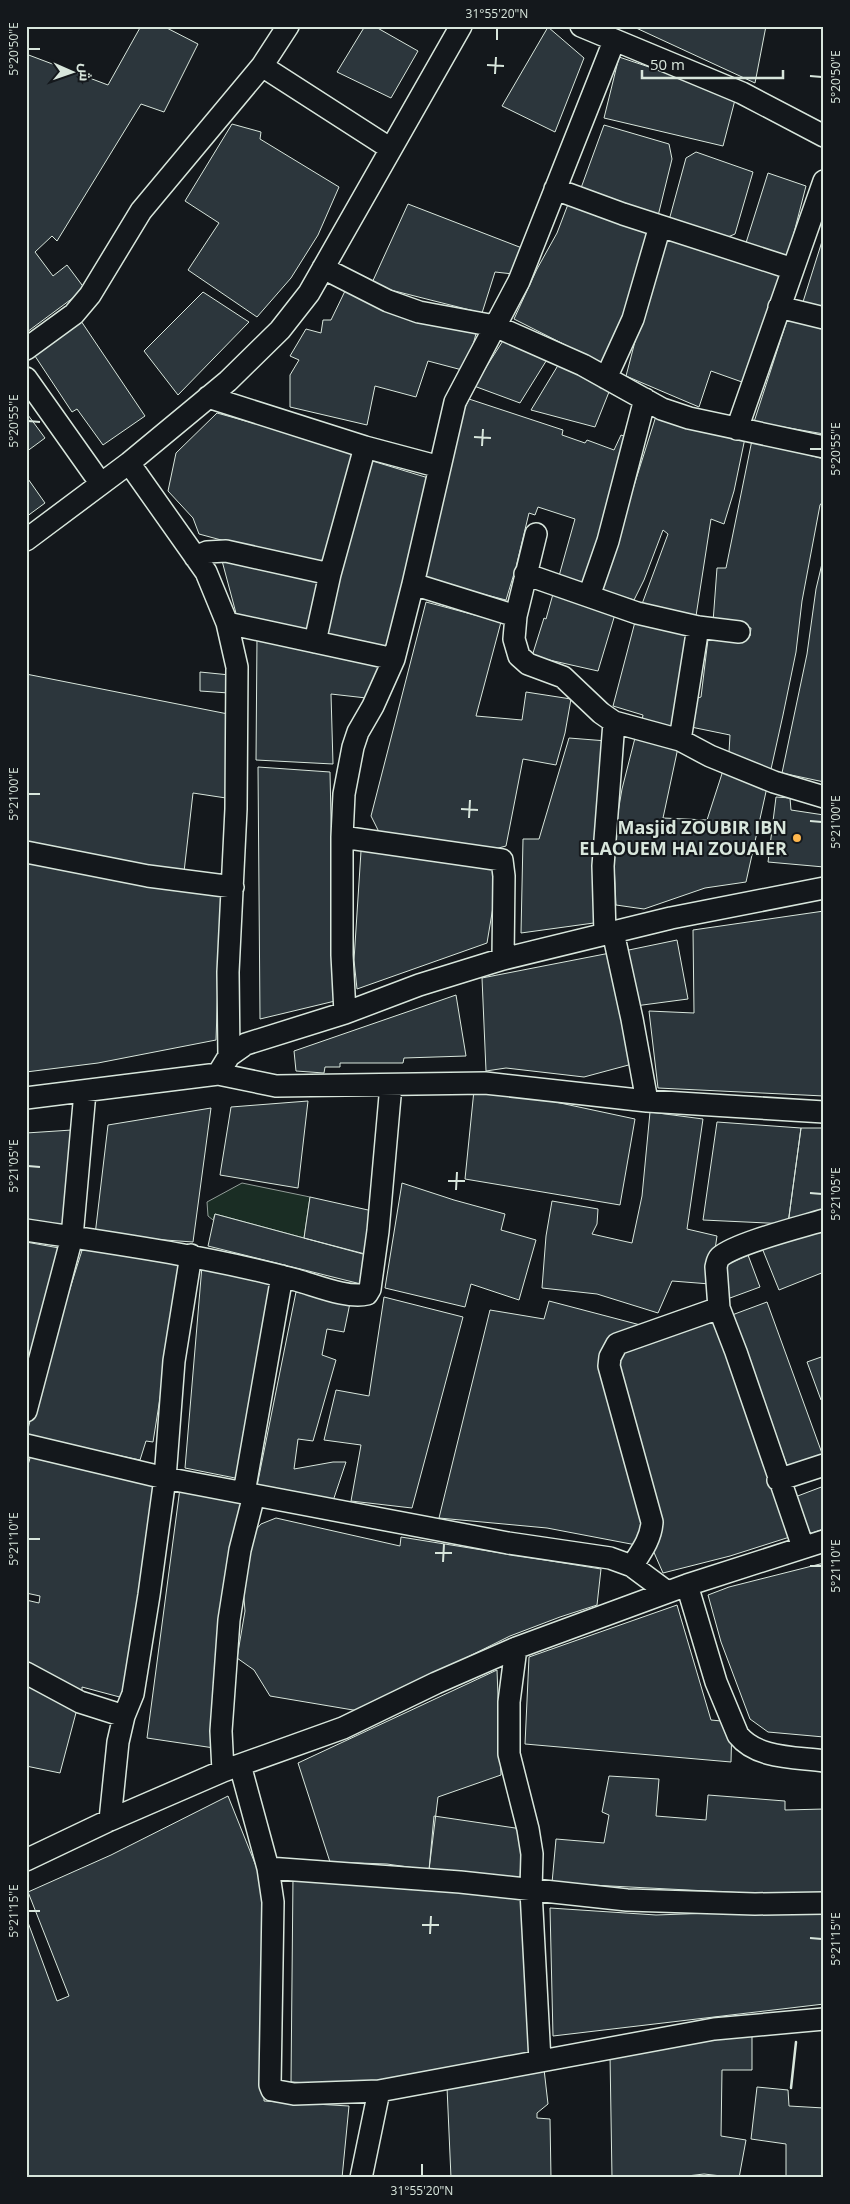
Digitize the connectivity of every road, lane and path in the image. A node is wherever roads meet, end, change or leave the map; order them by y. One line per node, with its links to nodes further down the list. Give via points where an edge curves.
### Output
1 (288, 26): 5 (street)
2 (461, 26): 7 (street)
3 (581, 26): 4 (street)
4 (614, 41): 6 (street, via 742,93); 9 (street)
5 (262, 66): 7 (street); 16 (street, via 141,211 90,295 74,314)
6 (824, 136)
7 (391, 149): 11 (street)
8 (824, 181): 12 (street)
9 (555, 189): 10 (street); 15 (street, via 519,281)
10 (660, 226): 12 (street); 18 (street, via 633,319)
11 (323, 268): 15 (street, via 388,301 419,312); 19 (street, via 309,293 280,330 258,354)
12 (793, 269): 13 (street)
13 (780, 307): 14 (street); 21 (street)
14 (824, 318)
15 (495, 326): 18 (street); 25 (street, via 456,402)
16 (26, 349)
17 (26, 378): 26 (street)
18 (606, 378): 20 (street)
19 (208, 397): 22 (street); 24 (street)
20 (644, 400): 21 (street, via 690,418); 33 (street, via 608,541)
21 (737, 429): 23 (street)
22 (365, 447): 25 (street); 30 (street)
23 (824, 447)
24 (129, 464): 26 (street); 29 (street)
25 (440, 467): 32 (street)
26 (102, 484): 28 (street)
27 (536, 534): 31 (street)
28 (26, 540)
29 (195, 557): 30 (street, via 207,552 226,551); 35 (street, via 206,572)
30 (330, 574): 38 (street)
31 (525, 574): 33 (street); 34 (street)
32 (413, 584): 34 (street); 39 (street)
33 (589, 596): 36 (street, via 637,613)
34 (516, 616): 40 (street, via 514,639 519,656 528,664 562,677)
35 (227, 623): 38 (street); 45 (street, via 237,667 238,704)
36 (698, 627): 37 (street); 41 (street)
37 (739, 632)
38 (315, 642): 39 (street)
39 (394, 659): 43 (street, via 353,747 344,794)
40 (614, 722): 41 (street); 47 (street, via 603,866)
41 (680, 740): 42 (street, via 774,782)
42 (824, 797)
43 (342, 837): 48 (street, via 502,860); 49 (street)
44 (26, 852): 45 (street, via 148,876)
45 (233, 887): 50 (street, via 228,972)
46 (824, 888): 47 (street)
47 (609, 933): 48 (street); 55 (street, via 632,1020)
48 (503, 960): 49 (street)
49 (344, 1014): 50 (street, via 246,1044)
50 (229, 1056): 51 (street)
51 (218, 1074): 52 (street, via 276,1086); 53 (street)
52 (391, 1085): 55 (street, via 485,1083); 61 (street, via 370,1289 366,1294 352,1295)
53 (85, 1092): 54 (street); 59 (street)
54 (26, 1098)
55 (647, 1102): 56 (street)
56 (824, 1112)
57 (824, 1220): 62 (street, via 754,1241 722,1255 716,1268)
58 (26, 1230): 59 (street)
59 (72, 1238): 60 (street); 63 (street)
60 (191, 1255): 61 (street); 66 (street, via 174,1361)
61 (282, 1276): 68 (street)
62 (719, 1308): 67 (street); 71 (street, via 617,1344 610,1356 609,1366 652,1522 647,1542)
63 (28, 1399)
64 (26, 1445): 66 (street)
65 (824, 1465): 67 (street)
66 (164, 1478): 68 (street); 76 (street, via 133,1694)
67 (778, 1480): 70 (street)
68 (249, 1494): 71 (street, via 508,1543 610,1558); 78 (street, via 229,1620 221,1731)
69 (824, 1541): 70 (street)
70 (802, 1548): 72 (street)
71 (632, 1566): 73 (street)
72 (687, 1585): 73 (street); 77 (street, via 716,1682 738,1735 758,1751)
73 (667, 1592): 74 (street)
74 (516, 1648): 78 (street, via 343,1728); 82 (street, via 509,1754 528,1829)
75 (26, 1673): 76 (street, via 80,1702)
76 (124, 1716): 79 (street)
77 (824, 1761)
78 (231, 1768): 79 (street); 81 (street)
79 (110, 1820): 80 (street)
80 (26, 1860)
81 (268, 1868): 82 (street, via 460,1882); 86 (street, via 273,1902 272,2090 294,2094)
82 (532, 1891): 83 (street, via 627,1900); 85 (street)
83 (824, 1903)
84 (824, 2019): 85 (street, via 714,2029)
85 (540, 2061): 86 (street)
86 (379, 2091): 87 (street)
87 (361, 2178)

